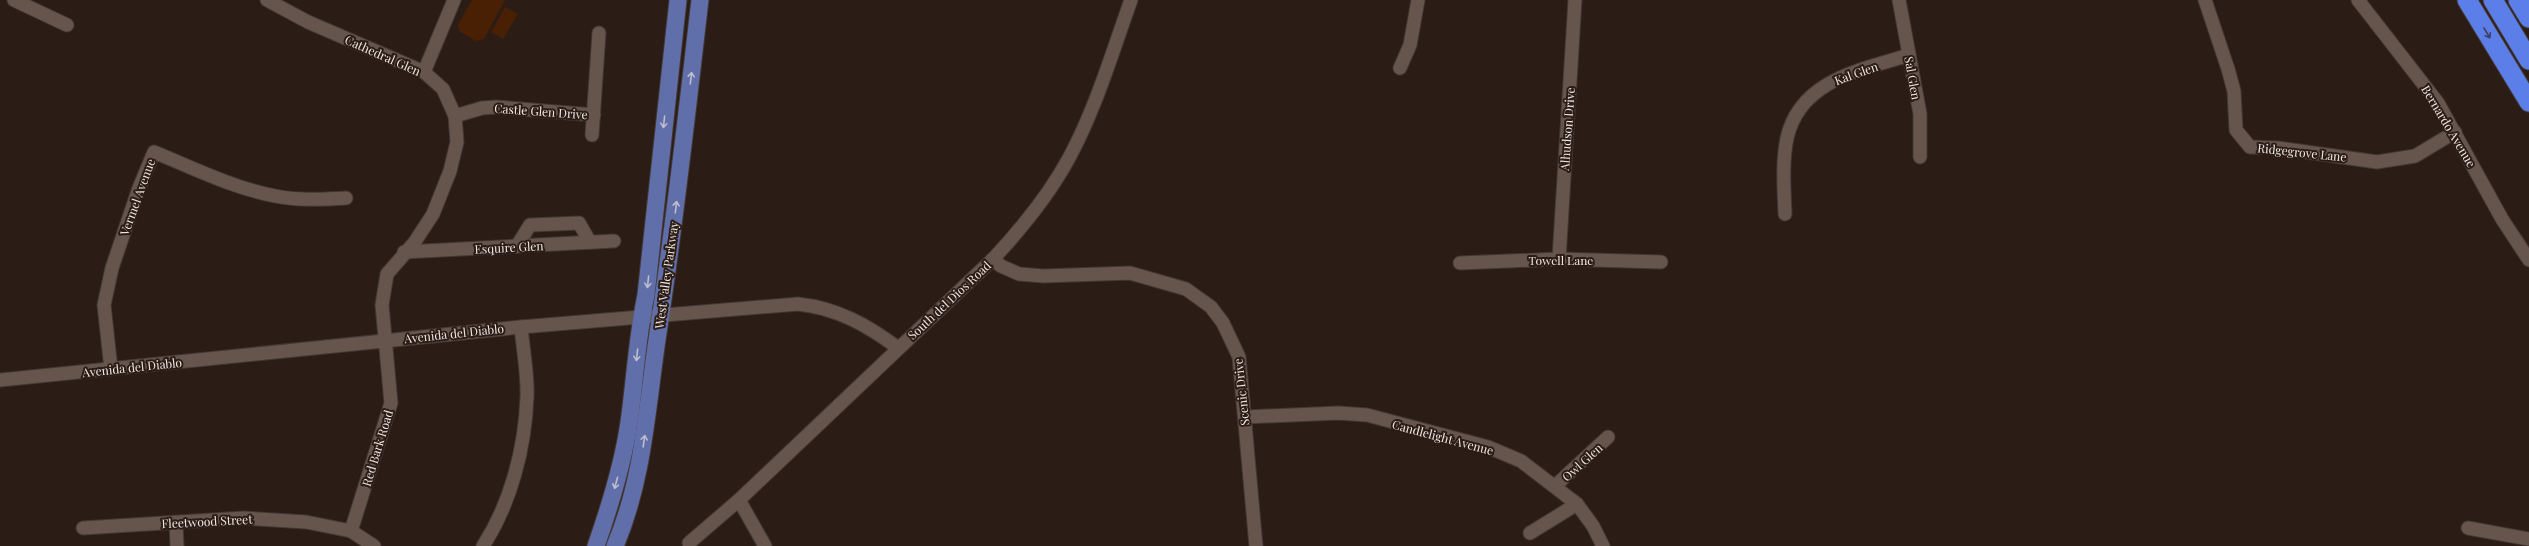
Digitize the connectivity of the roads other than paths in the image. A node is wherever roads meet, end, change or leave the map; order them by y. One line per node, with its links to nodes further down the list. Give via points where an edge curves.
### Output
1 (14, 0): 16 (street)
2 (267, 0): 21 (street, Cathedral Glen, via 308,22)
3 (454, 0): 21 (street)
4 (678, 0): 40 (main road, West Valley Parkway, one-way to 40, via 646,295)
5 (700, 0): 39 (main road, West Valley Parkway, one-way to 5)
6 (1131, 0): 34 (street, South del Dios Road, via 1088,119 1069,159 1046,196)
7 (1418, 0): 20 (street, via 1410,45)
8 (1575, 0): 35 (street, Alhudson Drive)
9 (1899, 0): 18 (street, Sal Glen)
10 (2205, 0): 25 (street, Ridgegrove Lane, via 2234,91 2236,130 2250,147 2278,148 2377,162 2415,156)
11 (2358, 0): 25 (street, Bernardo Avenue, via 2418,75)
12 (2467, 0): 22 (highway, one-way to 22)
13 (2493, 0): 19 (highway)
14 (2518, 0): 15 (highway)
15 (2529, 18)
16 (68, 26)
17 (599, 33): 23 (street, Castle Glen Drive)
18 (1909, 55): 27 (street, Sal Glen, via 1920,114); 29 (street, Kal Glen, via 1833,80 1818,89 1803,104 1787,137 1784,158)
19 (2529, 60)
20 (1400, 68)
21 (424, 72): 24 (street, Cathedral Glen, via 443,89)
22 (2529, 102)
23 (594, 115): 24 (street, Castle Glen Drive, via 496,107 482,108); 26 (street)
24 (455, 116): 33 (street, Cathedral Glen, via 457,142 450,171 430,219 414,243)
25 (2455, 132): 36 (street, Bernardo Avenue, via 2502,219)
26 (592, 135)
27 (1920, 157)
28 (346, 198): 44 (street, Vermel Avenue, via 311,200 245,189 154,152 138,188 112,268 104,305)
29 (1785, 214)
30 (614, 241): 31 (street, Esquire Glen)
31 (590, 242): 32 (street, Esquire Glen); 32 (street, via 579,223 530,225)
32 (517, 246): 33 (street, Esquire Glen)
33 (404, 252): 42 (street, Cathedral Glen, via 385,280 382,305)
34 (993, 259): 43 (street, South del Dios Road); 46 (street, Scenic Drive, via 1001,266 1019,274 1043,276 1130,273 1186,289 1211,307 1223,323 1240,358)
35 (1558, 259): 37 (street, Towell Lane); 38 (street, Towell Lane)
36 (2529, 260)
37 (1662, 262)
38 (1460, 263)
39 (661, 315): 40 (street, Avenida del Diablo); 43 (street, Avenida del Diablo, via 798,304 816,306 844,314); 62 (main road, West Valley Parkway, one-way to 39, via 642,453)
40 (641, 316): 41 (street, Avenida del Diablo); 61 (main road, West Valley Parkway, one-way to 61, via 628,431 612,500)
41 (521, 327): 42 (street, Avenida del Diablo); 60 (street, via 527,396 521,447 509,493)
42 (386, 340): 44 (street, Avenida del Diablo); 54 (street, Red Bark Road, via 391,403)
43 (898, 348): 49 (street, South del Dios Road)
44 (111, 369): 45 (street, Avenida del Diablo)
45 (0, 380)
46 (1245, 417): 48 (street, Candlelight Avenue, via 1338,413 1367,415 1488,447 1521,461); 64 (street, Scenic Drive)
47 (1608, 437): 48 (street, Owl Glen)
48 (1555, 486): 50 (street, Candlelight Avenue)
49 (739, 500): 57 (street, South del Dios Road); 63 (street)
50 (1577, 504): 55 (street); 65 (street, Candlelight Avenue, via 1593,526)
51 (176, 523): 52 (street, Fleetwood Street); 54 (street, Fleetwood Street, via 244,518 306,522); 58 (street)
52 (83, 528)
53 (2468, 528): 56 (street)
54 (351, 531): 59 (street, Fleetwood Street)
55 (1530, 533)
56 (2529, 539)
57 (689, 543)
58 (178, 546)
59 (374, 546)
60 (483, 546)
61 (596, 546)
62 (615, 546)
63 (765, 546)
64 (1256, 546)
65 (1603, 546)

